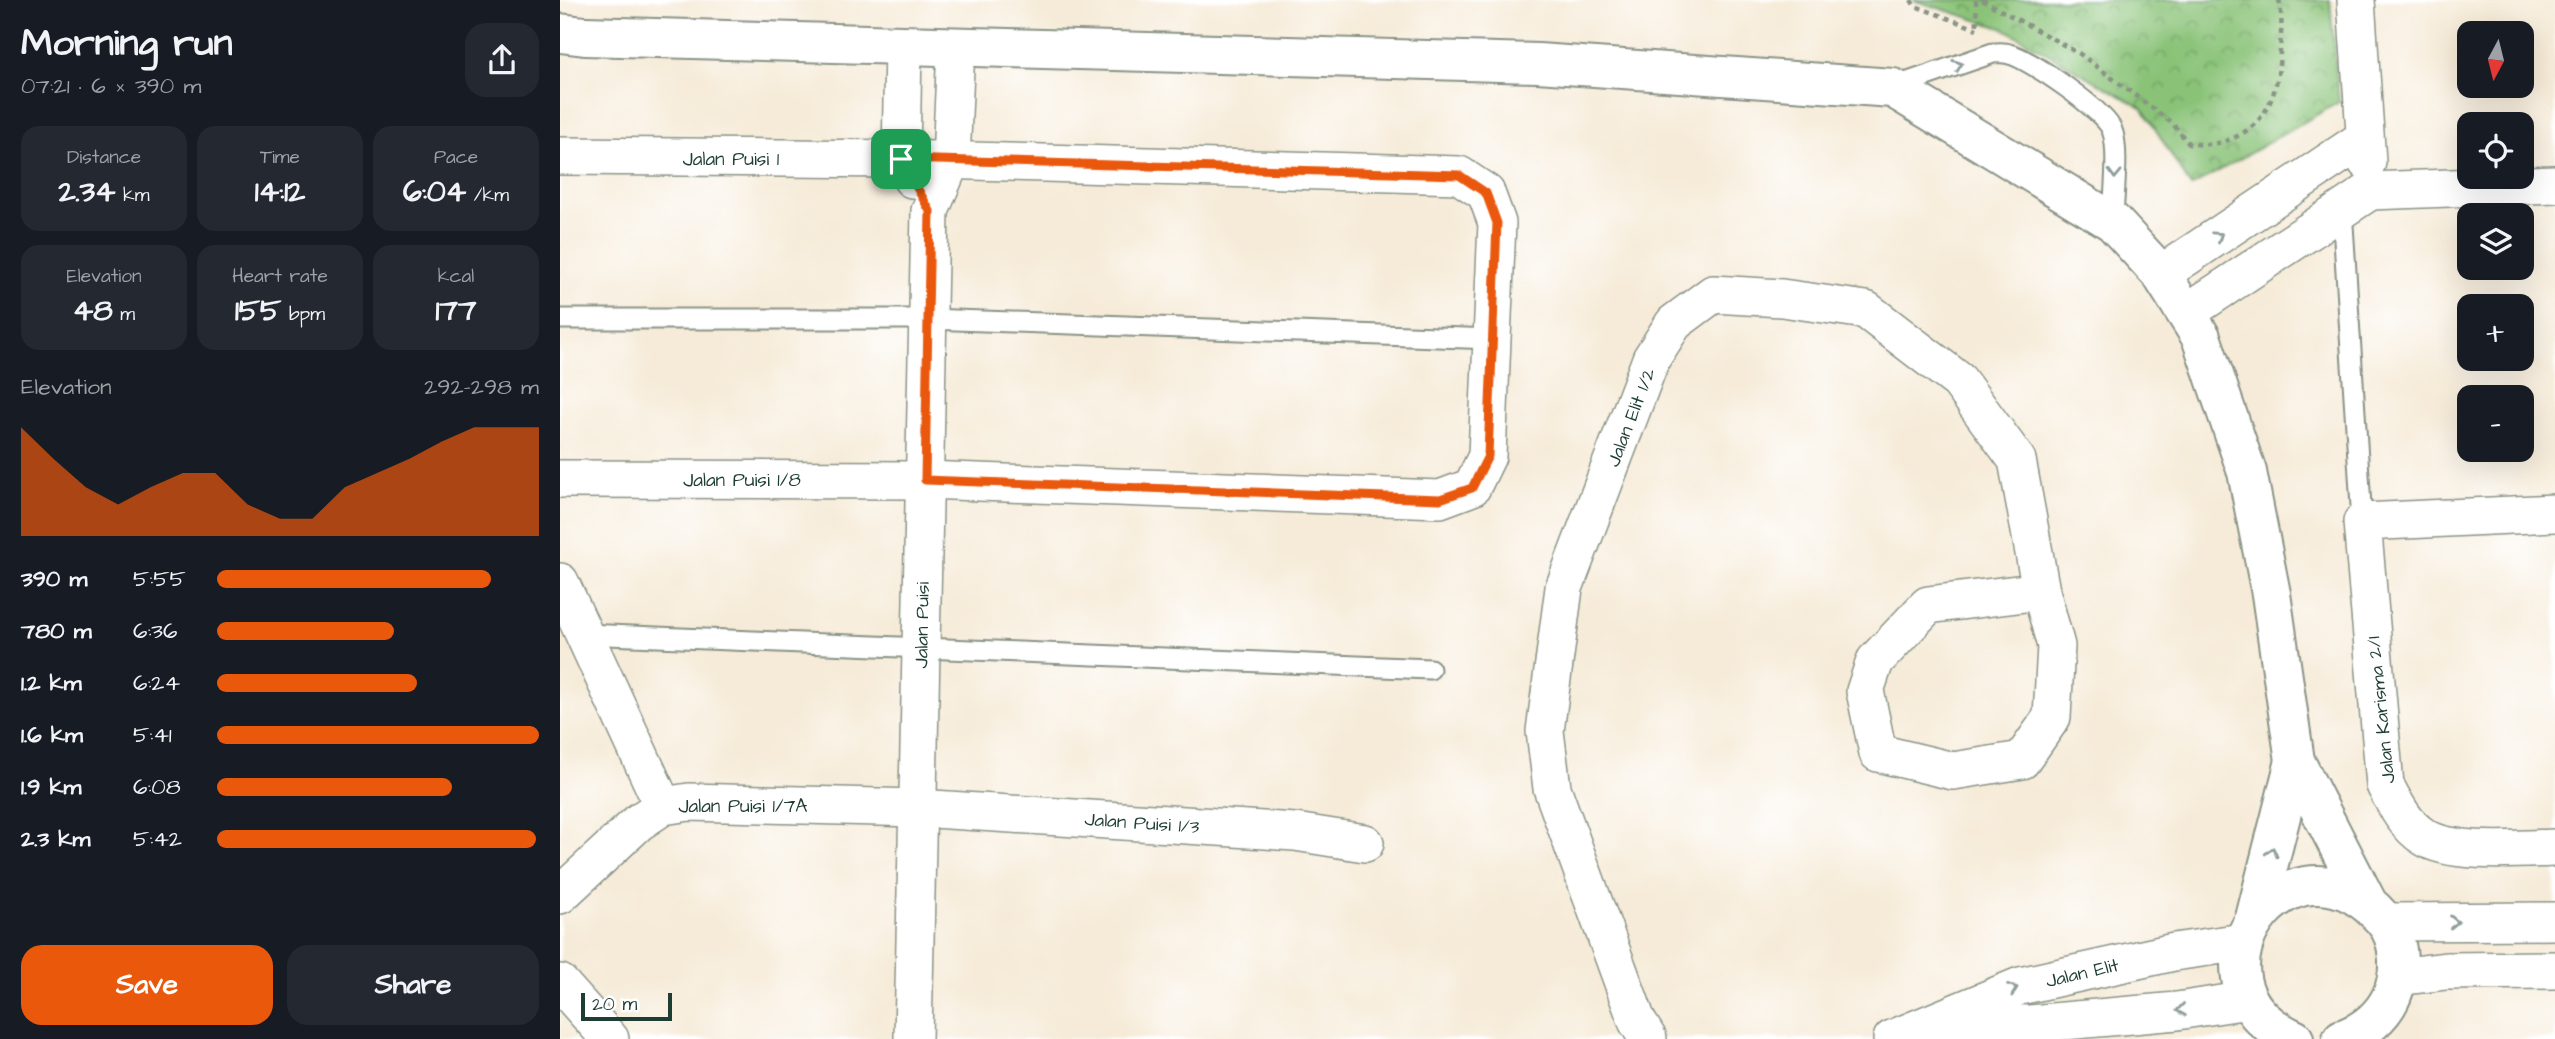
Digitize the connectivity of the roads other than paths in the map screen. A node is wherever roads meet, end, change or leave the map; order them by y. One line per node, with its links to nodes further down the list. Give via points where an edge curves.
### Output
1 (2356, 0): 6 (street)
2 (560, 33): 3 (street)
3 (903, 46): 4 (street); 8 (street)
4 (956, 47): 5 (street, via 1538,63); 9 (street, Jalan Puisi)
5 (1893, 88): 13 (street); 13 (lane, one-way to 13, via 1993,53 2024,60 2099,111 2112,130)
6 (2363, 139): 11 (street); 14 (street, one-way to 6)
7 (560, 156): 8 (street, Jalan Puisi 1)
8 (901, 159): 9 (street, Jalan Puisi 1); 12 (street)
9 (951, 161): 12 (street, Jalan Puisi); 18 (street, Jalan Puisi 1, via 1459,175 1486,193 1497,223)
10 (2555, 184): 11 (street)
11 (2356, 200): 15 (street); 23 (lane)
12 (930, 211): 17 (street, Jalan Puisi)
13 (2112, 222): 14 (street)
14 (2161, 274): 15 (street)
15 (2186, 313): 29 (street, via 2201,337 2248,472)
16 (560, 319): 17 (lane)
17 (927, 319): 18 (lane); 20 (street, Jalan Puisi)
18 (1493, 339): 21 (street, Jalan Puisi 1, via 1488,456)
19 (560, 479): 20 (street, Jalan Puisi 1/8)
20 (925, 480): 21 (street, Jalan Puisi 1/8, via 1440,499); 27 (street, Jalan Puisi)
21 (1472, 488)
22 (2555, 513): 23 (street)
23 (2362, 522): 33 (street, Jalan Karisma 2/1, via 2385,785 2401,815 2425,838 2454,847)
24 (560, 582): 26 (street)
25 (2041, 591): 25 (street, Jalan Elit 1/2, via 1928,605 1875,661 1865,691 1878,753 1952,772 2022,760 2052,717 2056,646); 47 (street, Jalan Elit 1/2, via 2017,460 1959,381 1866,310 1713,294 1674,323 1651,359 1564,588 1545,731 1552,788 1632,1008)
26 (584, 634): 27 (lane); 30 (street)
27 (921, 648): 28 (lane); 31 (street, Jalan Puisi)
28 (1430, 669)
29 (2295, 761): 35 (street); 37 (street, one-way to 29)
30 (663, 806): 31 (street, Jalan Puisi 1/7A, via 689,802); 34 (street, Jalan Puisi 1/7A, via 639,822)
31 (917, 807): 32 (street, Jalan Puisi 1/3, via 1295,832); 46 (street, Jalan Puisi)
32 (1365, 843)
33 (2555, 848)
34 (560, 895)
35 (2376, 912): 36 (street, one-way to 36); 37 (street, via 2349,891 2308,886 2269,902); 39 (street, via 2394,939)
36 (2555, 921)
37 (2249, 930): 41 (street, via 2240,971); 42 (street, Jalan Elit, one-way to 37, via 2020,986)
38 (2555, 970): 39 (street, via 2446,971)
39 (2397, 977): 44 (street, via 2382,1012)
40 (560, 983): 45 (street)
41 (2248, 1000): 42 (street, Jalan Elit, one-way to 42, via 2030,1024); 43 (street)
42 (1927, 1023): 48 (street, Jalan Elit)
43 (2284, 1037)
44 (2349, 1038)
45 (610, 1039)
46 (913, 1039)
47 (1648, 1039)
48 (1892, 1039)

